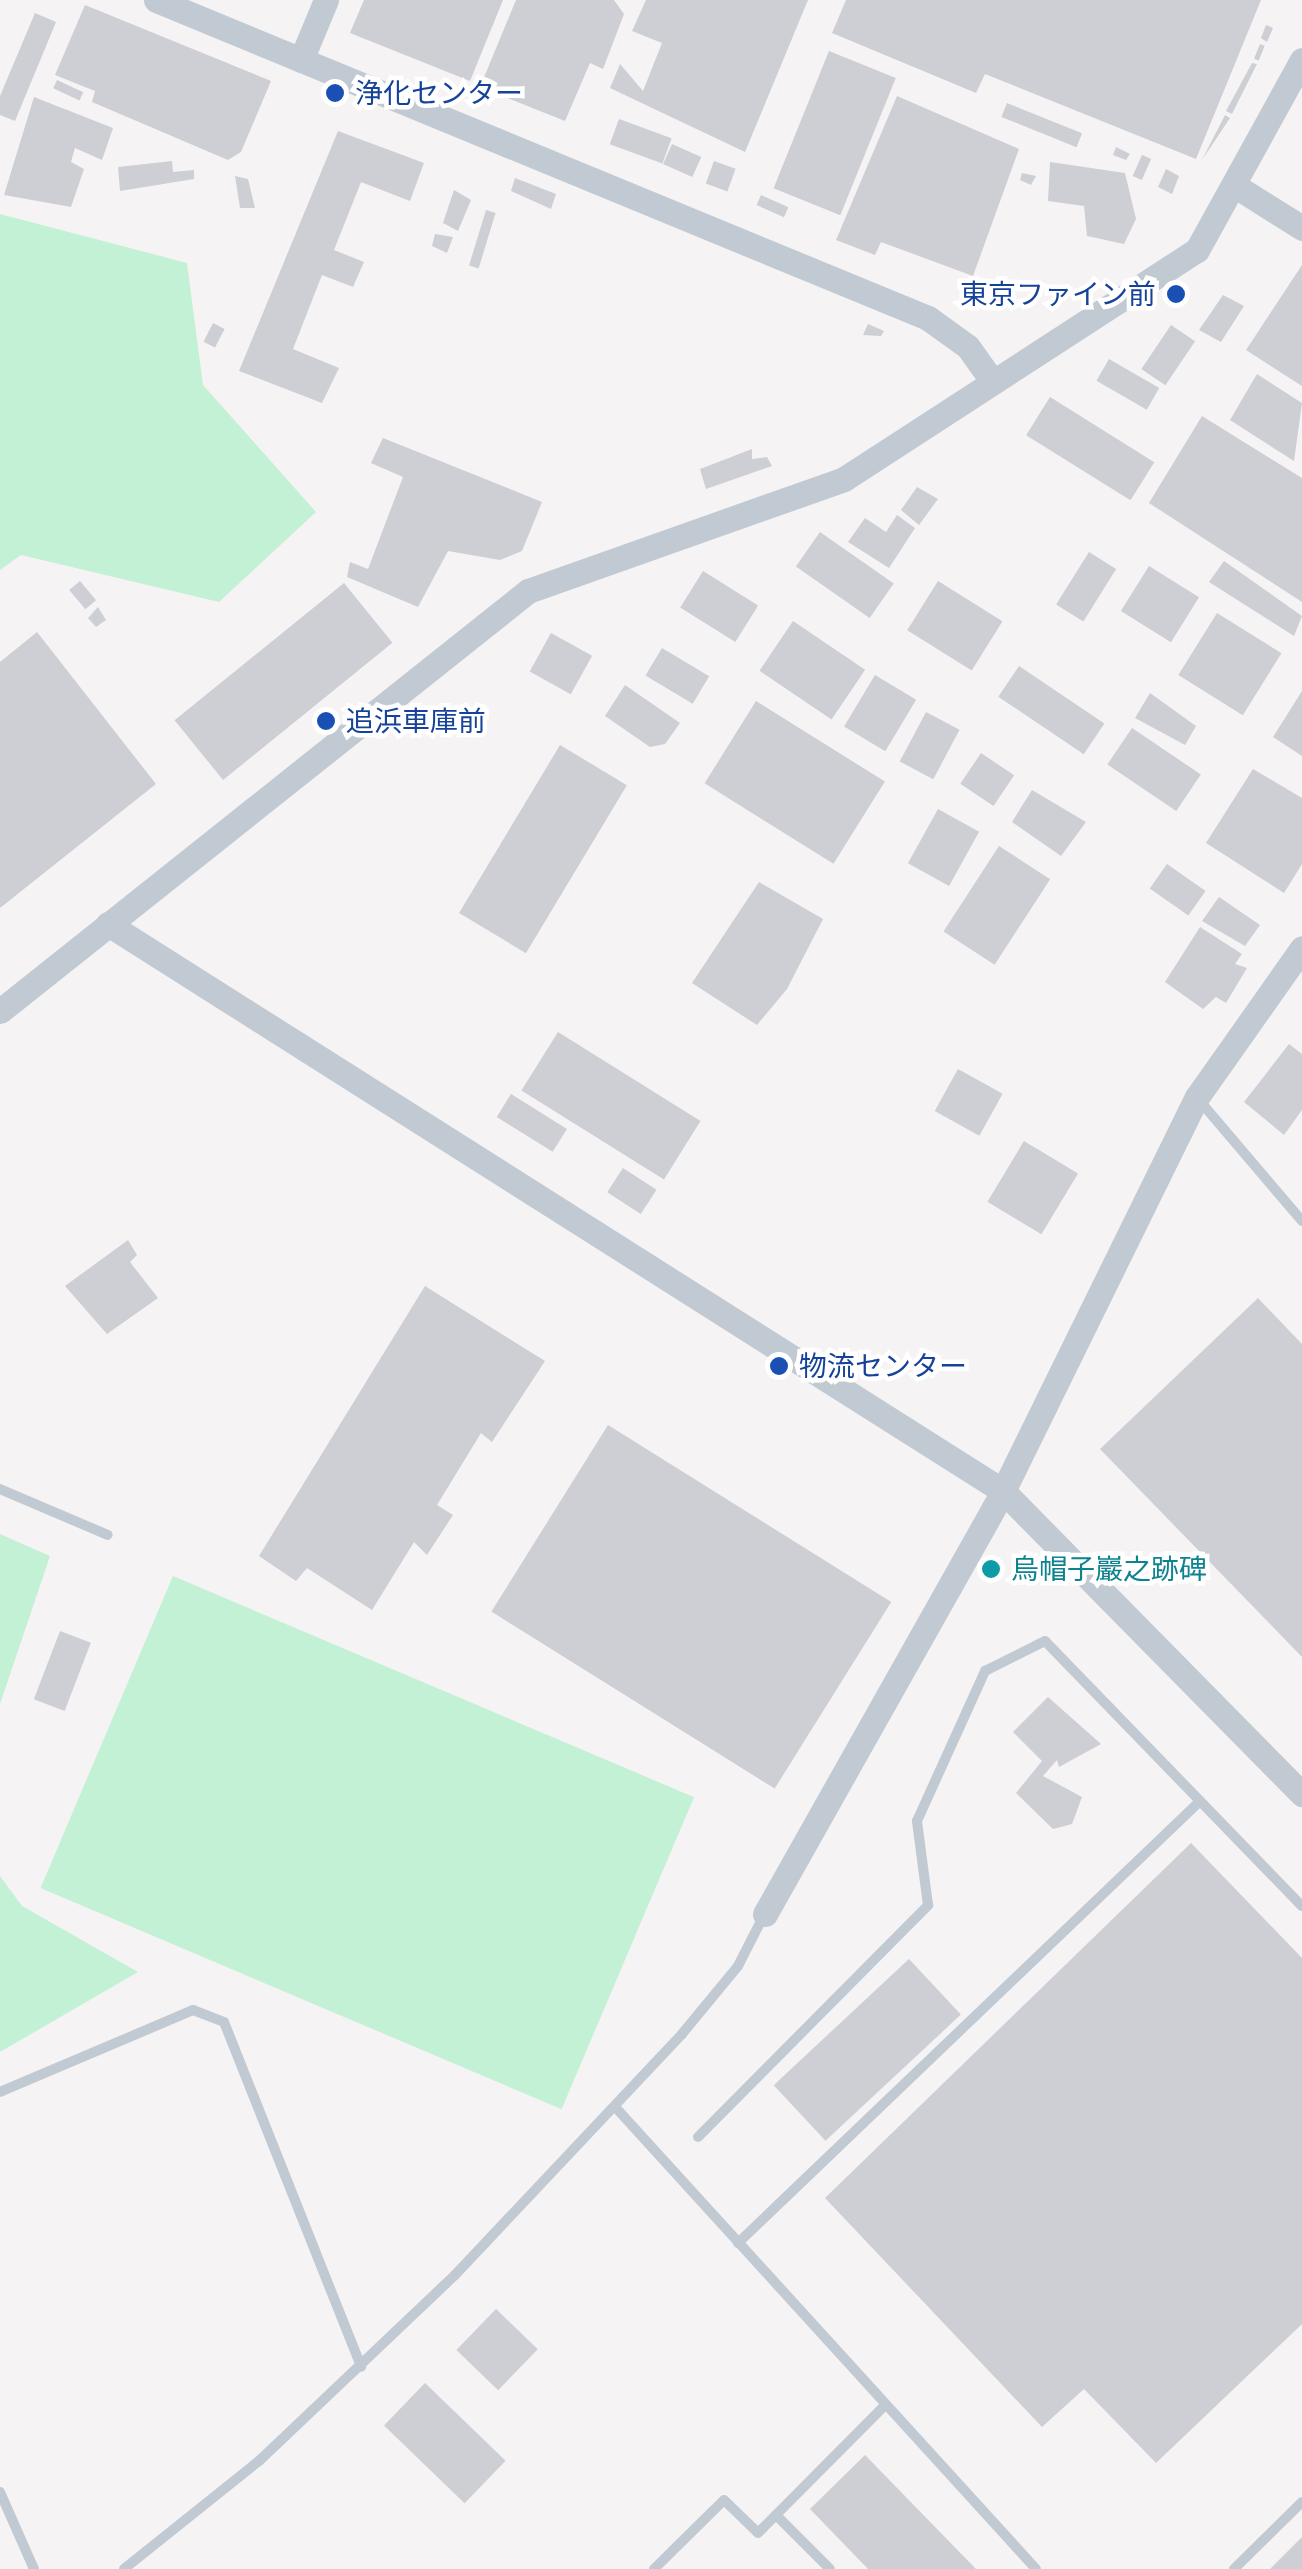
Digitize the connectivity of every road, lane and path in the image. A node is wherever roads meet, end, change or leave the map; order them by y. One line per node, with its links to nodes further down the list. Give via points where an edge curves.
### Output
1 (156, 0): 3 (street)
2 (326, 0): 3 (street)
3 (302, 60): 7 (street, via 928,318 968,346)
4 (1302, 60): 5 (street)
5 (1237, 187): 6 (street); 7 (street, via 1198,250)
6 (1302, 228)
7 (993, 382): 8 (street, via 844,479 528,592)
8 (108, 924): 10 (street); 14 (street)
9 (1302, 948): 11 (street)
10 (0, 1012)
11 (1197, 1097): 12 (lane); 14 (street)
12 (1302, 1221)
13 (0, 1489): 15 (lane)
14 (1003, 1491): 16 (street); 19 (street)
15 (108, 1535)
16 (1302, 1794)
17 (1200, 1801): 18 (lane); 22 (lane, via 1044,1642 985,1671 918,1821 928,1905); 23 (lane)
18 (1302, 1906)
19 (765, 1914): 21 (lane, via 738,1966)
20 (0, 2092): 24 (lane, via 193,2010 224,2022)
21 (617, 2109): 23 (lane); 24 (lane)
22 (698, 2137)
23 (738, 2244): 25 (lane)
24 (361, 2366): 31 (lane)
25 (884, 2407): 28 (lane); 33 (lane)
26 (0, 2492): 30 (lane)
27 (1302, 2502): 34 (lane)
28 (776, 2515): 29 (lane); 32 (lane, via 758,2533 724,2500)
29 (824, 2567)
30 (34, 2569)
31 (124, 2569)
32 (654, 2569)
33 (1036, 2569)
34 (1234, 2569)

